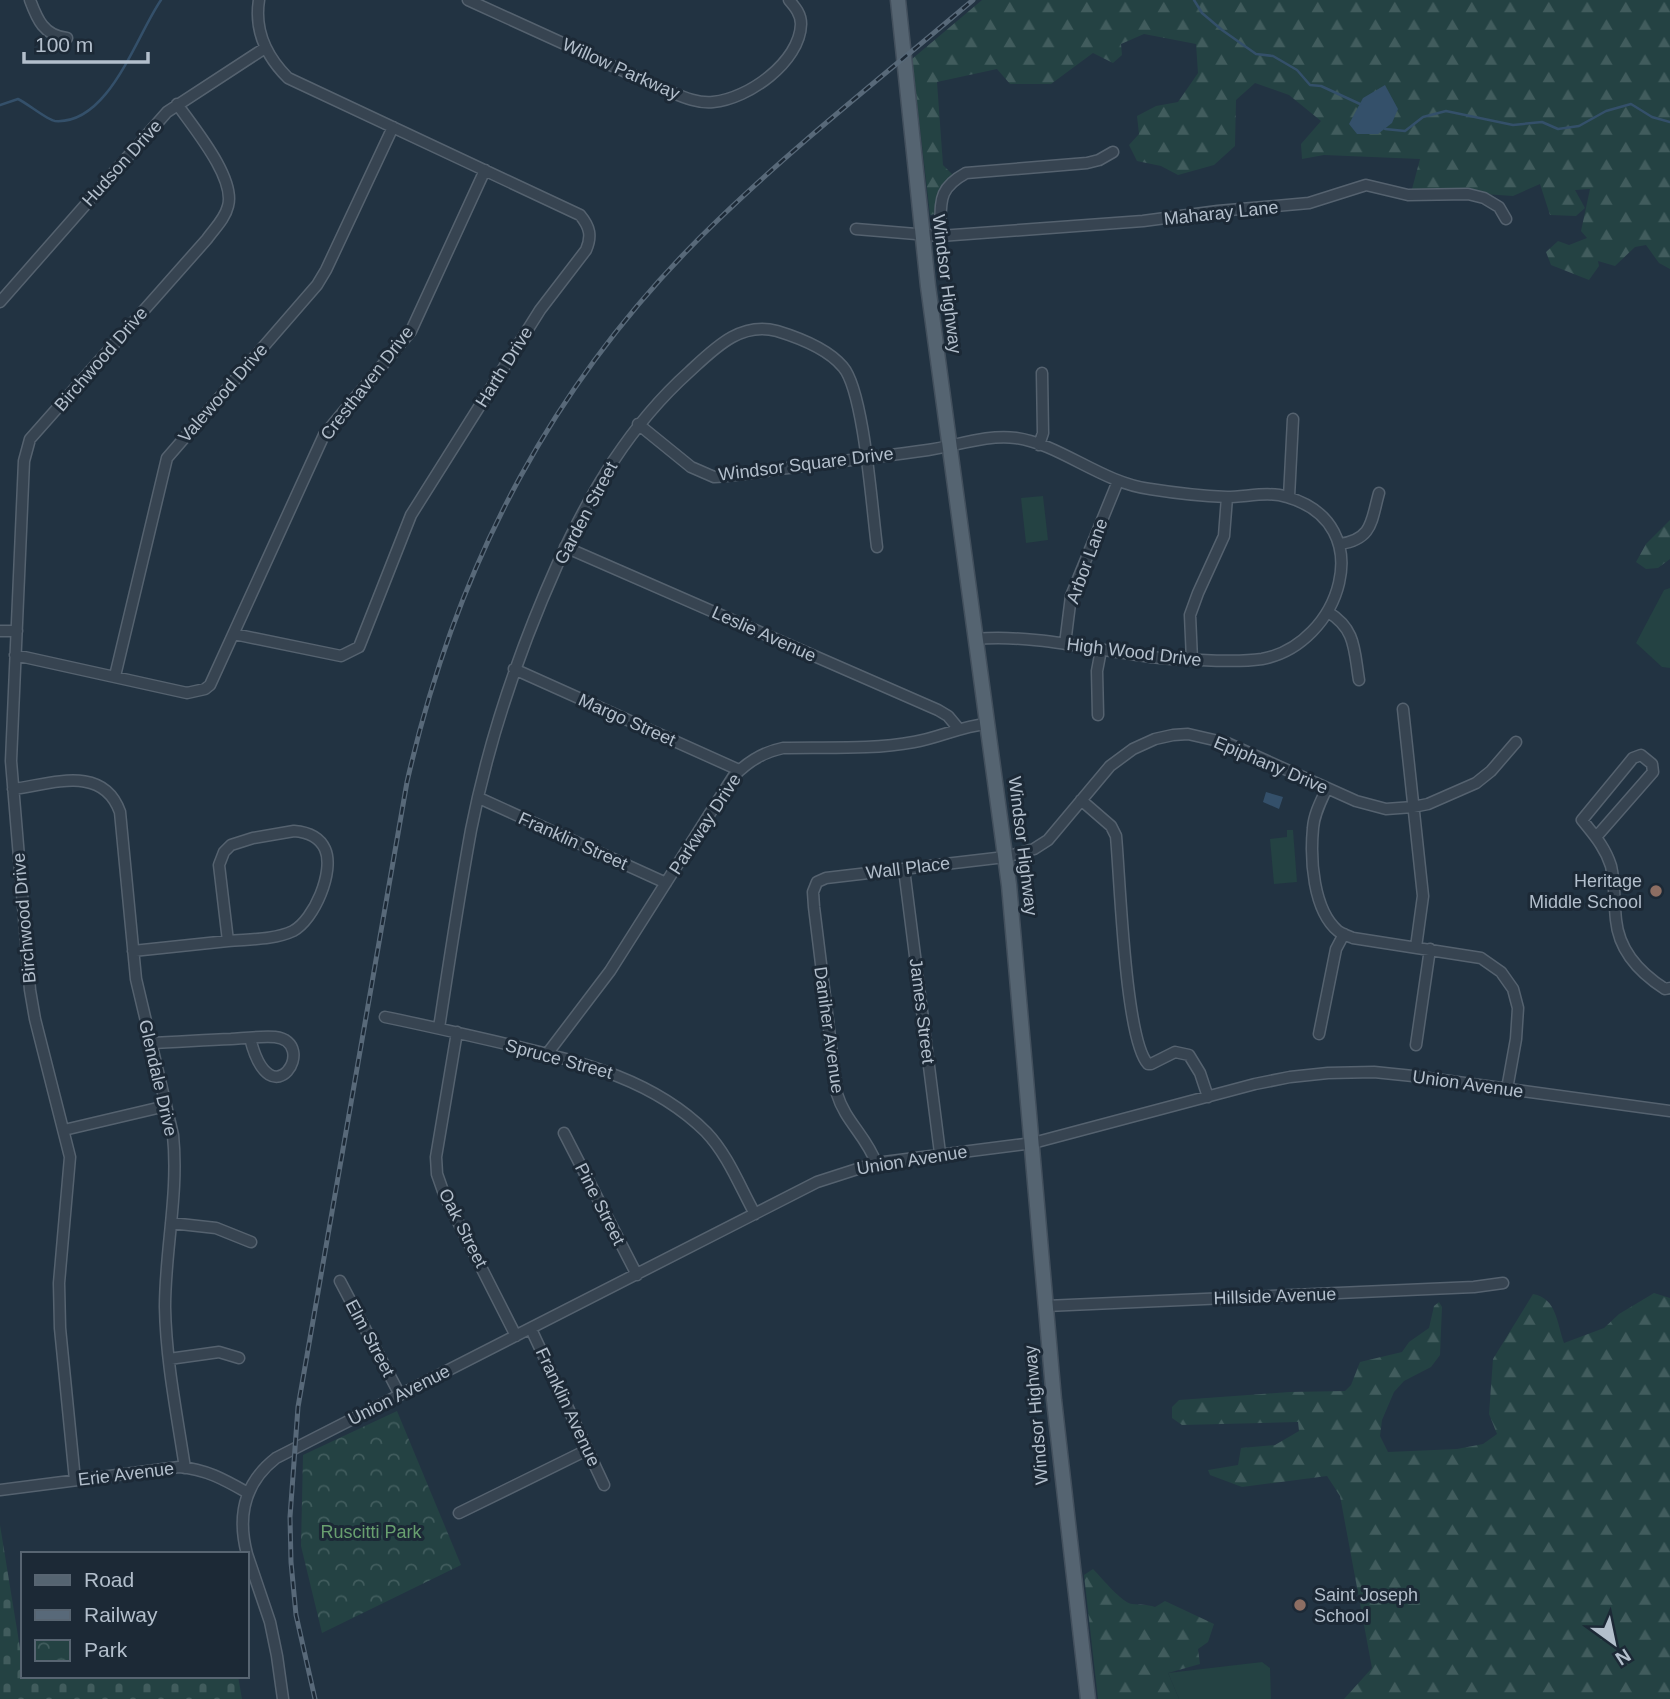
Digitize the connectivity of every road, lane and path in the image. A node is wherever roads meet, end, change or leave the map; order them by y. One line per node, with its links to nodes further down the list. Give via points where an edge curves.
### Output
1 (30, 0): 6 (street, via 49,33)
2 (259, 0): 7 (street, Harth Drive, via 257,21)
3 (468, 0): 4 (street, Willow Parkway, via 661,88 711,102 745,91 777,71 789,57 801,23)
4 (789, 0)
5 (898, 0): 14 (main road, Windsor Highway)
6 (67, 38)
7 (265, 48): 8 (street, Hudson Drive); 9 (street, Harth Drive, via 288,78)
8 (177, 104): 16 (street, Hudson Drive); 32 (street, Birchwood Drive, via 220,167 230,202 207,239 27,445)
9 (393, 127): 11 (street, Harth Drive); 40 (street, Valewood Drive, via 317,285 167,458)
10 (1114, 152): 15 (street, via 1087,163 966,173 949,183 943,193)
11 (485, 170): 33 (street, Cresthaven Drive, via 411,331 324,435); 33 (street, Harth Drive, via 580,215 590,229 586,250 540,310 411,515 359,647 341,656)
12 (1507, 219): 15 (street, Maharay Lane, via 1499,207 1468,194 1408,195 1366,185 1309,203)
13 (856, 229): 14 (street, Maharay Lane)
14 (921, 235): 15 (street, Maharay Lane); 21 (main road, Windsor Highway)
15 (940, 236)
16 (0, 302)
17 (1042, 373): 20 (street)
18 (1293, 419): 26 (street)
19 (638, 424): 22 (street, Windsor Square Drive, via 691,467 714,477); 22 (street, Garden Street, via 666,392 722,343 748,330 771,330 828,354 844,368 857,396); 28 (street, Garden Street, via 598,484)
20 (1039, 445): 21 (street, via 993,438); 23 (street)
21 (949, 446): 22 (street, Windsor Square Drive); 34 (main road, Windsor Highway)
22 (865, 458): 29 (street, Garden Street)
23 (1118, 481): 25 (street, via 1145,489); 35 (street, Arbor Lane, via 1071,596)
24 (1379, 493): 27 (street, via 1367,533)
25 (1227, 497): 26 (street); 38 (street, via 1224,536 1190,615)
26 (1289, 497): 27 (street, via 1320,515)
27 (1340, 544): 30 (street, High Wood Drive, via 1341,578)
28 (565, 547): 39 (street, Garden Street); 45 (street, Leslie Avenue, via 938,710)
29 (877, 547)
30 (1328, 612): 38 (street, High Wood Drive, via 1311,632 1273,656); 41 (street, via 1352,638)
31 (0, 631): 32 (street)
32 (17, 631): 37 (street, Birchwood Drive)
33 (234, 634): 40 (street, via 214,680 205,689 187,693)
34 (975, 639): 35 (street, High Wood Drive, via 1004,637); 44 (main road, Windsor Highway)
35 (1065, 644): 36 (street, High Wood Drive)
36 (1101, 650): 38 (street, High Wood Drive); 43 (street)
37 (15, 655): 40 (street); 49 (street, Birchwood Drive)
38 (1192, 660)
39 (514, 669): 47 (street, Margo Street); 50 (street, Garden Street)
40 (120, 677)
41 (1359, 680)
42 (1403, 709): 52 (street)
43 (1098, 715)
44 (987, 724): 45 (street, Parkway Drive); 54 (main road, Windsor Highway)
45 (957, 728): 47 (street, Parkway Drive, via 895,745 783,748 768,751)
46 (1516, 742): 52 (street, Epiphany Drive, via 1476,783)
47 (739, 770): 56 (street, Parkway Drive)
48 (1327, 788): 51 (street, Epiphany Drive, via 1227,743 1173,735 1133,748 1110,766); 52 (street, Epiphany Drive, via 1376,808); 58 (street, via 1313,828 1317,895 1324,913)
49 (13, 789): 62 (street, Glendale Drive, via 85,781 108,789 115,798); 76 (street, Birchwood Drive, via 30,990)
50 (479, 798): 56 (street, Franklin Street); 65 (street, Garden Street)
51 (1081, 800): 54 (street, Epiphany Drive, via 1042,845); 73 (street, via 1116,836 1129,1000 1142,1056 1151,1065 1175,1052 1189,1055)
52 (1413, 807): 60 (street, via 1423,896)
53 (1597, 836): 53 (street, via 1584,817 1633,758 1641,755 1652,764 1653,772); 63 (street, via 1611,865 1622,944 1647,977)
54 (1005, 857): 55 (street, Wall Place); 78 (main road, Windsor Highway)
55 (904, 869): 57 (street, Wall Place, via 826,878); 79 (street, James Street)
56 (666, 883): 71 (street, Parkway Drive, via 610,971)
57 (814, 887): 80 (street, Daniher Avenue, via 837,1094)
58 (1344, 934): 60 (street); 67 (street, via 1336,949)
59 (228, 941): 59 (street, via 277,936 306,921 326,877 327,856 315,837 304,832 279,833 231,845 224,852 219,865); 62 (street)
60 (1416, 947): 61 (street)
61 (1430, 949): 70 (street); 72 (street, via 1482,958 1508,979 1518,1008)
62 (133, 951): 69 (street, Glendale Drive)
63 (1668, 990)
64 (385, 1017): 65 (street, Spruce Street)
65 (439, 1028): 66 (street, Spruce Street)
66 (457, 1032): 71 (street, Spruce Street); 89 (street, Oak Street, via 440,1124 437,1174)
67 (1319, 1034)
68 (250, 1038): 68 (street, via 285,1040 292,1051 289,1071 284,1076 265,1071); 69 (street)
69 (150, 1043): 74 (street, Glendale Drive)
70 (1416, 1045)
71 (547, 1054): 81 (street, Spruce Street, via 617,1074 685,1114 716,1144)
72 (1507, 1089): 73 (street, Union Avenue, via 1374,1072 1339,1072 1290,1077); 75 (street, Union Avenue)
73 (1208, 1097): 78 (street, Union Avenue)
74 (166, 1106): 76 (street); 82 (street, Glendale Drive, via 175,1157)
75 (1670, 1111)
76 (64, 1130): 95 (street, Birchwood Drive, via 71,1168 59,1283 60,1328)
77 (564, 1133): 84 (street, Pine Street)
78 (1033, 1143): 79 (street, Union Avenue); 87 (main road, Windsor Highway)
79 (940, 1153): 80 (street, Union Avenue)
80 (876, 1163): 81 (street, Union Avenue, via 817,1182)
81 (755, 1214): 84 (street, Union Avenue)
82 (171, 1223): 83 (street, via 216,1228); 91 (street, Glendale Drive, via 165,1310)
83 (251, 1241)
84 (636, 1275): 88 (street, Union Avenue)
85 (340, 1281): 92 (street, Elm Street)
86 (1503, 1283): 87 (street, Hillside Avenue)
87 (1046, 1306): 103 (main road, Windsor Highway)
88 (531, 1329): 89 (street, Union Avenue); 93 (street, Franklin Avenue)
89 (516, 1336): 92 (street, Union Avenue)
90 (239, 1358): 91 (street, via 219,1352)
91 (169, 1359): 94 (street, Glendale Drive)
92 (400, 1395): 98 (street, Union Avenue, via 274,1460)
93 (587, 1450): 96 (street, Franklin Avenue); 99 (street)
94 (185, 1468): 95 (street, Erie Avenue); 98 (street, Erie Avenue, via 214,1474)
95 (75, 1480): 97 (street, Erie Avenue)
96 (604, 1485)
97 (0, 1490)
98 (248, 1493): 100 (street, Union Avenue, via 241,1517)
99 (459, 1513)
100 (247, 1552)
101 (248, 1557): 102 (street, Union Avenue, via 270,1622)
102 (283, 1699)
103 (1088, 1699)

